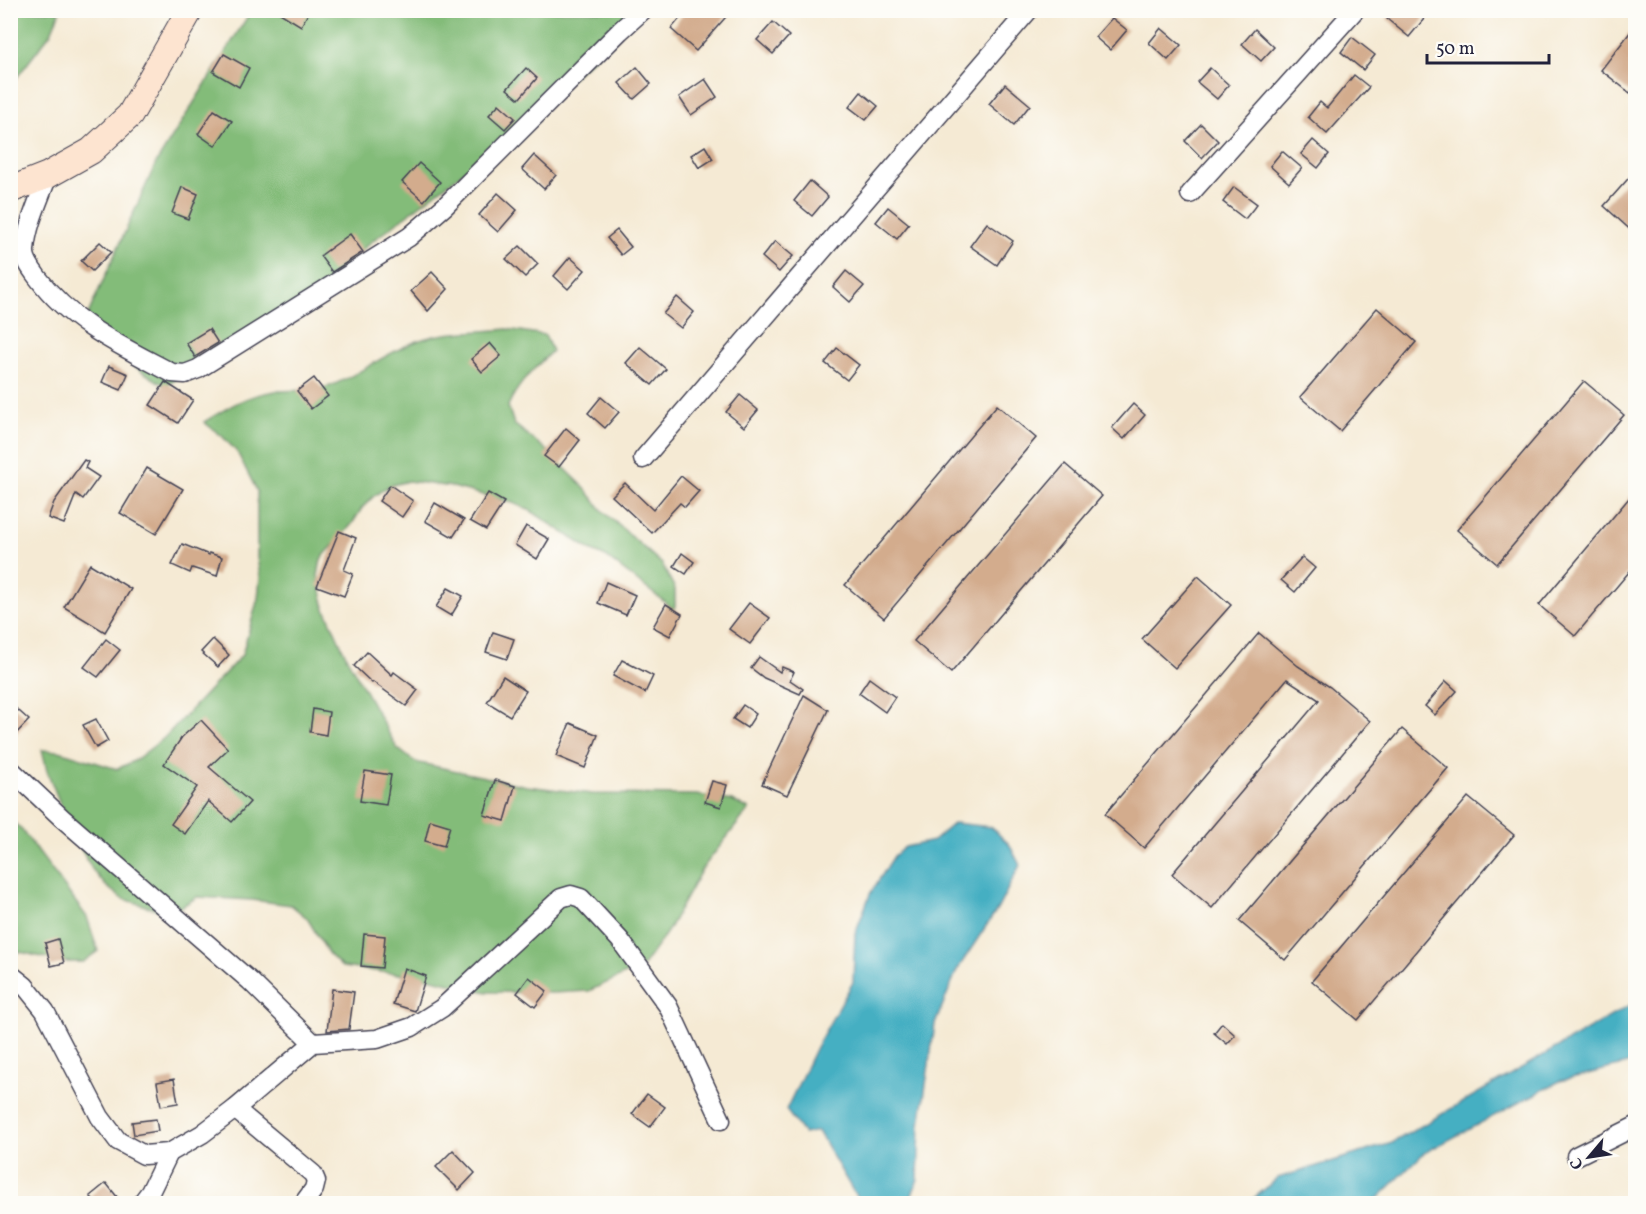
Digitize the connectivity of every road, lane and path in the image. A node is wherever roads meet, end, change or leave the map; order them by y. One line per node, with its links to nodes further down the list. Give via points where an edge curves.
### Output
1 (190, 10): 5 (main road, via 130,115 91,151)
2 (643, 10): 5 (street, via 409,237 198,369 184,374 172,373 89,328 61,305 30,267 25,252)
3 (1029, 10): 8 (street)
4 (1356, 10): 7 (street)
5 (48, 175): 6 (main road)
6 (10, 190)
7 (1190, 194)
8 (643, 459)
9 (10, 769): 11 (street, via 250,981)
10 (10, 974): 15 (street, via 45,1011 100,1117 117,1141 144,1155)
11 (313, 1043): 12 (street); 13 (street, via 377,1039 412,1027 442,1008 561,898 571,894 581,898 620,940 668,1006)
12 (235, 1109): 15 (street); 18 (street, via 313,1174 314,1189)
13 (721, 1120)
14 (1635, 1126): 16 (street)
15 (169, 1154): 17 (street)
16 (1576, 1156)
17 (141, 1203)
18 (303, 1203)

